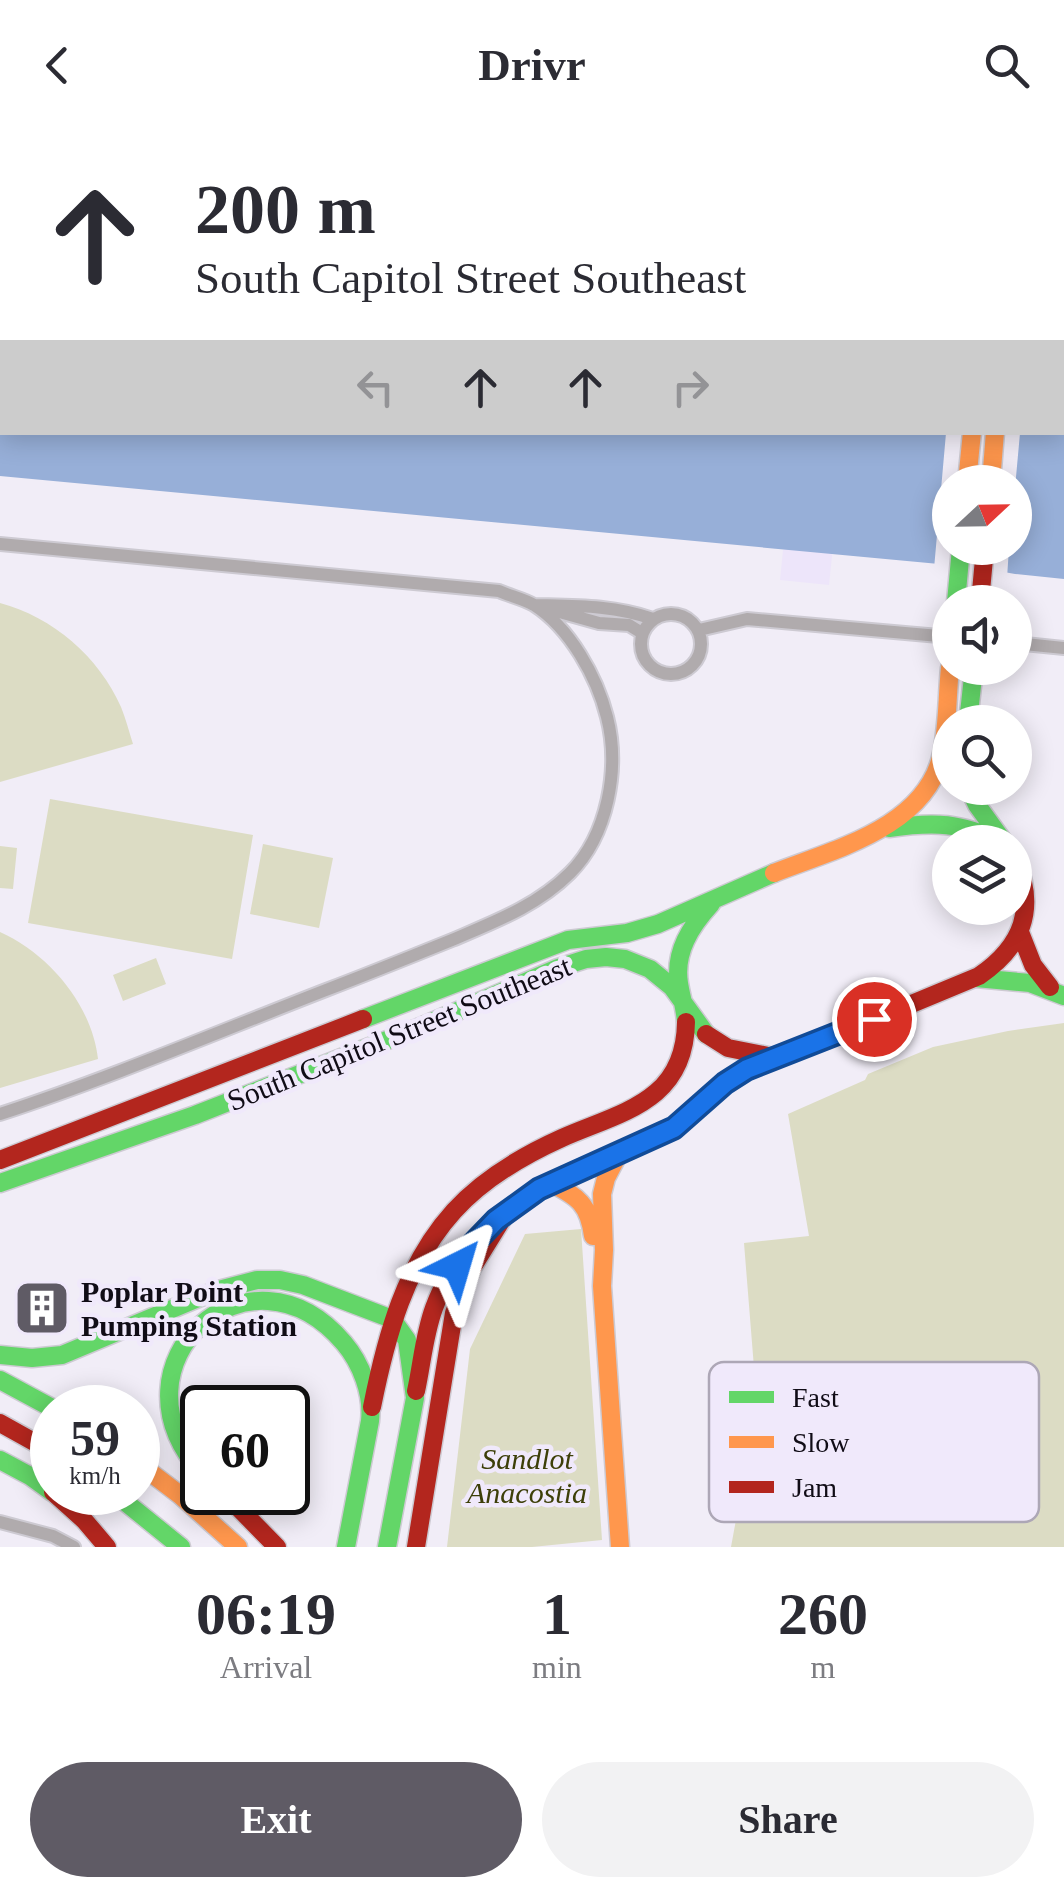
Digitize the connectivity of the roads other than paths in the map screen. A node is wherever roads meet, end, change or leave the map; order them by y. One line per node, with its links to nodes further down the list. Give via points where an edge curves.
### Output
1 (972, 435): 3 (main road)
2 (995, 435): 4 (main road)
3 (969, 465)
4 (992, 465)
5 (0, 544): 6 (street, via 499,592)
6 (534, 605): 7 (street, via 600,606); 9 (street, via 628,624); 23 (street, via 584,659 610,729 613,774 602,819 571,872 514,914)
7 (652, 619): 8 (street, via 673,613); 9 (street)
8 (699, 630): 9 (street, via 702,648 694,665 668,674 646,660); 10 (street, via 748,618)
9 (642, 633)
10 (932, 635)
11 (1032, 645): 12 (street)
12 (1064, 648)
13 (949, 685): 15 (main road, via 937,769 919,800)
14 (960, 825): 15 (main road)
15 (885, 828): 16 (main road)
16 (716, 898): 21 (main road, via 682,949); 25 (main road, via 648,928 568,940)
17 (1022, 925): 18 (main road)
18 (1020, 932): 19 (main road, via 998,964); 20 (main road, via 1038,974)
19 (976, 978): 20 (main road, via 1022,981); 22 (main road)
20 (1059, 994)
21 (684, 1006): 22 (main road, South Capitol Street Southeast, via 719,1044); 27 (main road, South Capitol Street Southeast, via 644,965 606,957 578,960 228,1102); 30 (main road, via 684,1046 660,1090 636,1108 519,1158 480,1186 424,1250)
22 (773, 1057): 24 (main road, via 732,1078 674,1128)
23 (0, 1114)
24 (618, 1154): 26 (main road); 29 (main road, via 602,1194)
25 (0, 1160)
26 (551, 1183): 28 (main road); 29 (main road, via 589,1210)
27 (0, 1184)
28 (508, 1210): 34 (main road, via 472,1245 440,1296); 53 (main road, via 457,1300)
29 (602, 1286): 54 (main road)
30 (392, 1319): 31 (main road, via 303,1285 257,1280 62,1354); 34 (main road, via 407,1340); 35 (main road)
31 (0, 1355)
32 (0, 1380): 33 (main road)
33 (30, 1396)
34 (414, 1398): 52 (main road)
35 (372, 1408): 38 (main road, via 349,1346 320,1316 278,1301 233,1306 206,1322 177,1358 169,1416); 51 (main road)
36 (0, 1423): 37 (main road)
37 (30, 1440)
38 (180, 1445)
39 (0, 1460): 40 (main road)
40 (30, 1476)
41 (160, 1480): 49 (main road)
42 (78, 1515): 47 (main road)
43 (141, 1515): 48 (main road)
44 (246, 1515): 50 (main road)
45 (0, 1522): 46 (street)
46 (74, 1547)
47 (107, 1547)
48 (181, 1547)
49 (238, 1547)
50 (277, 1547)
51 (346, 1547)
52 (386, 1547)
53 (416, 1547)
54 (620, 1547)

